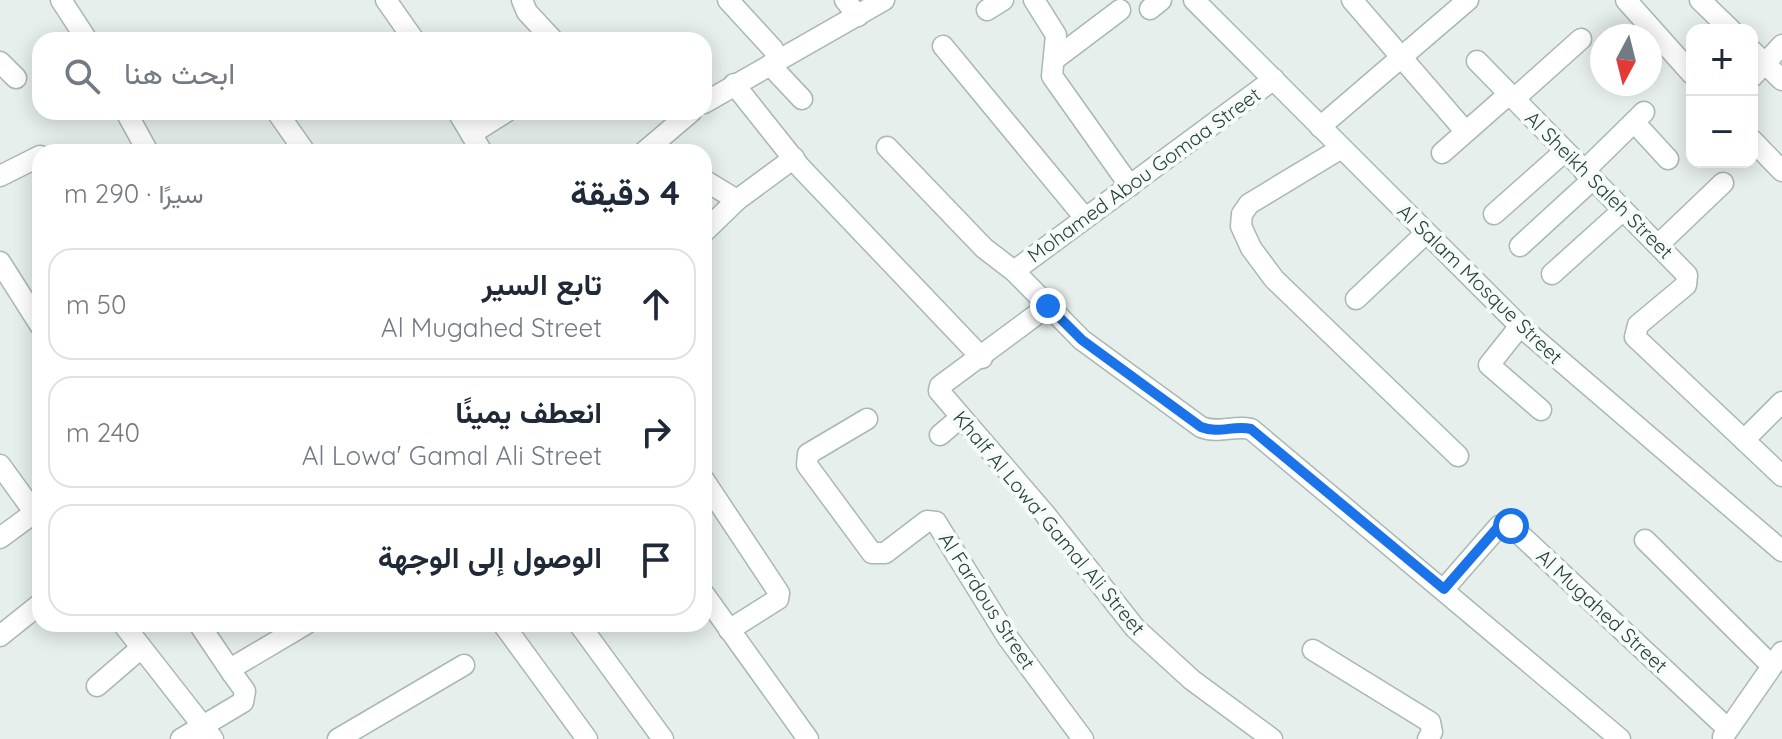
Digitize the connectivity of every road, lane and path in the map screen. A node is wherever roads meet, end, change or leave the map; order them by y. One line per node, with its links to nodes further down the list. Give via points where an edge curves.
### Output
1 (61, 0): 15 (street)
2 (386, 0): 16 (street)
3 (522, 0): 17 (street)
4 (728, 0): 22 (street)
5 (884, 0): 12 (street)
6 (1034, 0): 23 (street, via 1056,35)
7 (1194, 0): 30 (street, Al Salam Mosque Street)
8 (1468, 0): 21 (street)
9 (1626, 0): 28 (street)
10 (1702, 1): 14 (street)
11 (1357, 2): 21 (street)
12 (852, 8): 22 (street)
13 (1120, 10): 23 (street)
14 (1725, 24)
15 (82, 32)
16 (408, 32)
17 (546, 32)
18 (1581, 39): 33 (street)
19 (1782, 45): 26 (street)
20 (943, 46): 65 (street)
21 (1403, 56): 41 (street); 42 (street)
22 (772, 57): 32 (street); 35 (street)
23 (1055, 59): 61 (street, via 1052,76)
24 (1477, 61): 33 (street, Al Sheikh Saleh Street)
25 (0, 62): 29 (street)
26 (1758, 63)
27 (1758, 65): 31 (street)
28 (1686, 67)
29 (16, 78)
30 (1274, 79): 41 (street, Al Salam Mosque Street); 61 (street, Mohamed Abou Gomaa Street)
31 (1782, 80)
32 (734, 84): 34 (street); 53 (street)
33 (1511, 96): 42 (street); 51 (street, Al Sheikh Saleh Street)
34 (712, 98)
35 (802, 99)
36 (130, 120): 44 (street)
37 (283, 120): 45 (street)
38 (463, 120): 43 (street)
39 (493, 120): 43 (street)
40 (685, 120): 47 (street)
41 (1320, 127): 50 (street, Al Salam Mosque Street)
42 (1465, 131): 52 (street)
43 (471, 134): 46 (street)
44 (144, 144)
45 (299, 144)
46 (477, 144)
47 (669, 144)
48 (1758, 146): 56 (street)
49 (887, 147): 71 (street, via 984,248)
50 (1340, 149): 67 (street, Al Salam Mosque Street); 84 (street, via 1249,204 1242,214 1246,238 1274,279)
51 (1565, 151): 57 (street, Al Sheikh Saleh Street); 64 (street)
52 (1442, 153)
53 (794, 158): 62 (street); 77 (street)
54 (1668, 159): 57 (street, via 1639,117)
55 (32, 160): 58 (street)
56 (1782, 171)
57 (1588, 175): 63 (street, Al Sheikh Saleh Street); 69 (street)
58 (0, 176)
59 (1723, 183): 68 (street)
60 (712, 185): 62 (street)
61 (1130, 186): 65 (street, Mohamed Abou Gomaa Street)
62 (737, 200): 66 (street)
63 (1623, 210): 68 (street, Al Sheikh Saleh Street); 72 (street)
64 (1494, 214)
65 (1085, 218): 71 (street, Mohamed Abou Gomaa Street)
66 (712, 224)
67 (1425, 234): 73 (street); 76 (street, Al Salam Mosque Street)
68 (1658, 245): 83 (street, Al Sheikh Saleh Street, via 1688,280 1638,325 1635,337)
69 (1520, 246)
70 (0, 262): 75 (street)
71 (1014, 271): 74 (street)
72 (1552, 274)
73 (1356, 299)
74 (1048, 306): 77 (street, Khalf Al Lowa' Gamal Ali Street); 93 (street, via 1082,340 1201,427 1251,429)
75 (32, 312)
76 (1520, 326): 79 (street, via 1489,365); 92 (street, Al Salam Mosque Street)
77 (982, 358): 80 (street, Khalf Al Lowa' Gamal Ali Street, via 939,388)
78 (1782, 402): 83 (street)
79 (1541, 410)
80 (960, 418): 82 (street); 117 (street, Khalf Al Lowa' Gamal Ali Street, via 1135,628 1192,680)
81 (867, 419): 116 (street, Al Fardous Street, via 808,454 807,465 872,553 885,553 927,521 936,522 1008,638)
82 (940, 435)
83 (1744, 440): 86 (street, Al Sheikh Saleh Street)
84 (1458, 456)
85 (0, 465): 88 (street)
86 (1782, 476)
87 (712, 492): 96 (street, via 779,593 778,599)
88 (32, 509)
89 (32, 519): 90 (street)
90 (0, 538)
91 (1645, 540): 105 (street)
92 (1782, 551)
93 (1444, 589): 110 (street, Al Mugahed Street, via 1499,526 1511,526); 119 (street)
94 (712, 606): 96 (street)
95 (32, 610): 102 (street)
96 (729, 630): 115 (street)
97 (129, 632): 103 (street)
98 (204, 632): 107 (street)
99 (292, 632): 107 (street, via 235,666)
100 (509, 632): 113 (street)
101 (585, 632): 114 (street)
102 (0, 636)
103 (141, 648): 108 (street); 109 (street)
104 (1313, 650): 118 (street, via 1430,722)
105 (1777, 658): 110 (street)
106 (464, 665): 112 (street)
107 (232, 673): 109 (street, via 245,691 243,702)
108 (97, 686)
109 (207, 732): 111 (street)
110 (1725, 734)
111 (181, 739)
112 (338, 739)
113 (587, 739)
114 (663, 739)
115 (808, 739)
116 (1083, 739)
117 (1272, 739)
118 (1428, 739)
119 (1620, 739)

